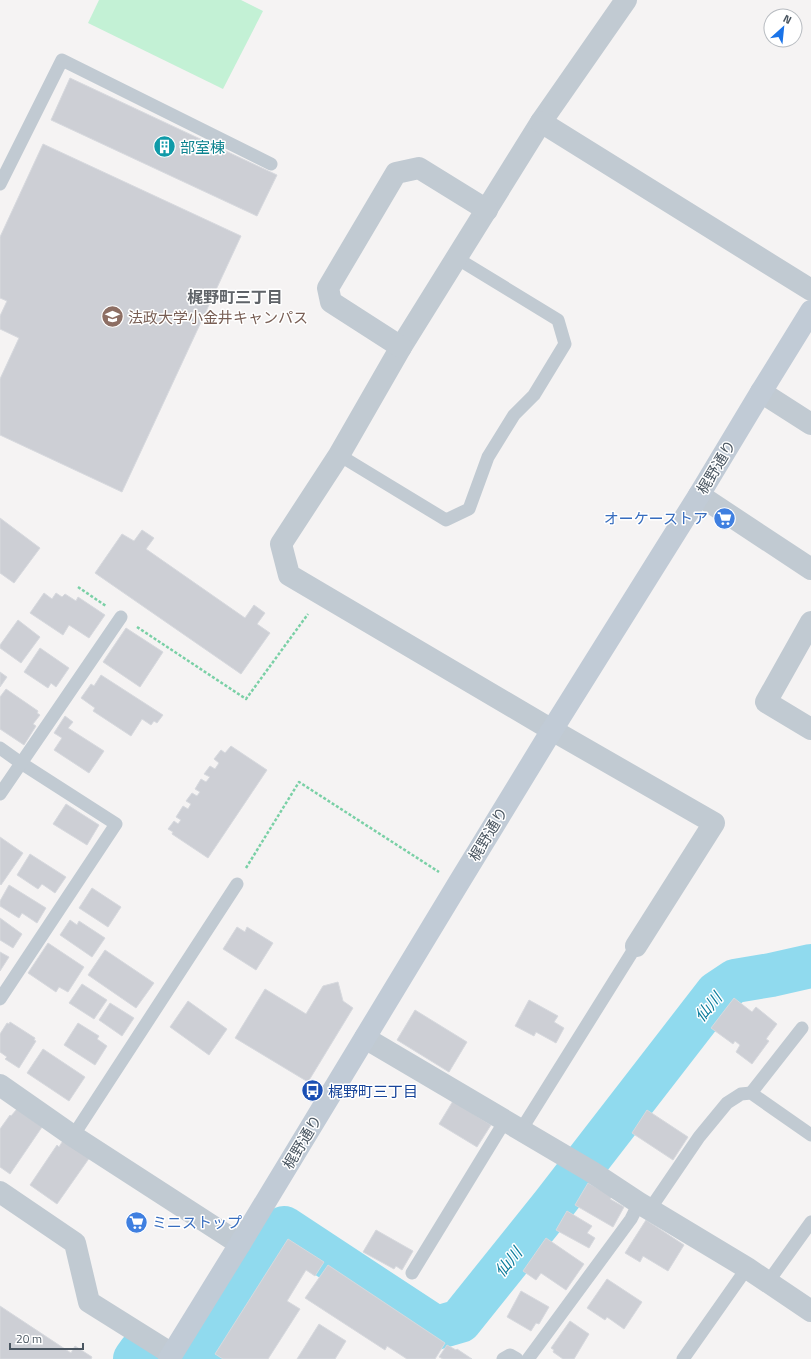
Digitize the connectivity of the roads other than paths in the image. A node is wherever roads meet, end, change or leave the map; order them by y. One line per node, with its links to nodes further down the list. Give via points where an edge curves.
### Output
1 (626, 0): 2 (street)
2 (541, 122): 5 (street); 7 (street)
3 (271, 164): 4 (lane, via 62,60)
4 (0, 184)
5 (487, 210): 6 (street); 9 (street, via 419,168 396,173 328,288 330,302)
6 (458, 258): 9 (street); 12 (lane, via 558,320 565,344 534,395 514,415 488,457 469,508 446,520)
7 (811, 290)
8 (811, 311): 10 (street, 梶野通り)
9 (402, 347): 12 (street)
10 (761, 392): 11 (street); 13 (street, 梶野通り)
11 (811, 424)
12 (339, 455): 18 (street, via 281,544 289,575)
13 (699, 495): 14 (street); 18 (street, 梶野通り)
14 (811, 569)
15 (121, 617): 20 (lane)
16 (811, 622): 17 (street, via 766,702)
17 (811, 729)
18 (552, 730): 23 (street, via 714,823); 26 (street, 梶野通り)
19 (0, 748): 20 (lane)
20 (21, 763): 21 (lane); 24 (lane, via 116,824)
21 (0, 794)
22 (237, 884): 31 (lane)
23 (636, 946): 29 (lane)
24 (0, 999)
25 (802, 1028): 28 (lane)
26 (365, 1038): 29 (street); 35 (street, 梶野通り)
27 (0, 1085): 31 (street)
28 (751, 1093): 30 (lane); 33 (lane, via 740,1094 727,1103)
29 (513, 1126): 33 (street); 37 (lane)
30 (811, 1135)
31 (72, 1136): 35 (street)
32 (0, 1192): 40 (street, via 75,1243 88,1302)
33 (645, 1206): 36 (street); 43 (lane, via 631,1219)
34 (811, 1222): 38 (lane)
35 (240, 1244): 40 (street, 梶野通り)
36 (747, 1268): 38 (street); 44 (lane)
37 (412, 1274)
38 (768, 1282): 39 (street)
39 (811, 1310)
40 (170, 1357)
41 (503, 1359): 42 (lane, via 510,1355)
42 (517, 1359)
43 (528, 1359)
44 (683, 1359)

